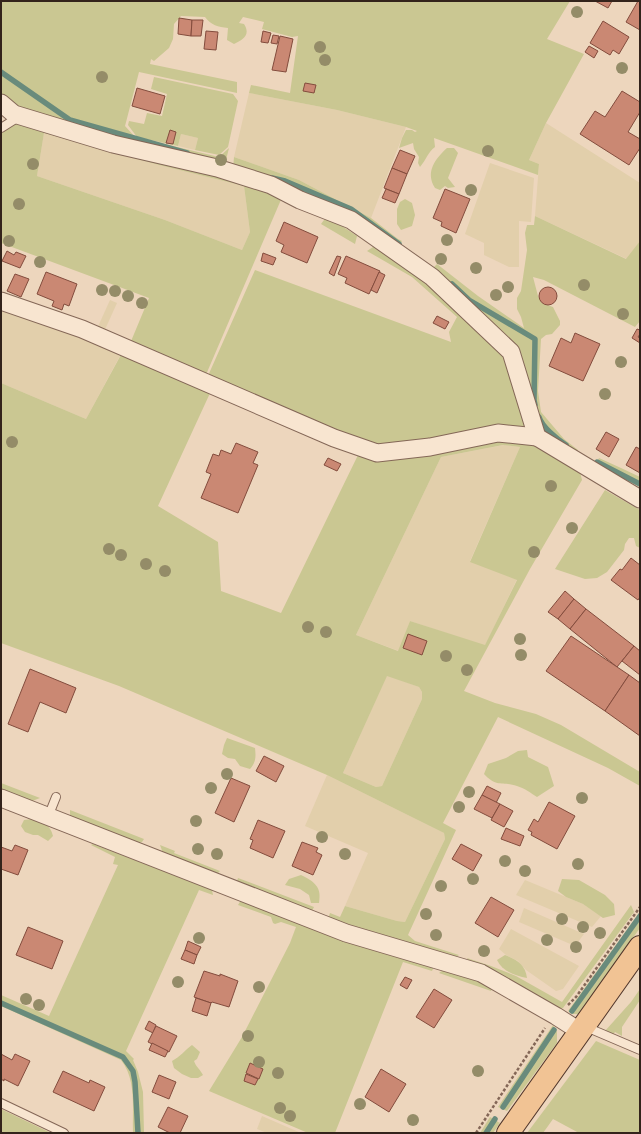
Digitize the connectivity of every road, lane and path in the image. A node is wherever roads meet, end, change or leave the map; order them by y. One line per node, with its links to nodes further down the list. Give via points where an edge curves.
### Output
1 (1, 103): 2 (street, via 14,114)
2 (21, 116): 3 (lane); 5 (street, via 113,144 217,168 271,185 300,200 351,220 432,277 511,352)
3 (1, 128)
4 (1, 301): 5 (street, via 82,329 334,438 377,453 430,447 498,433)
5 (537, 437): 6 (street)
6 (640, 499)
7 (56, 797): 9 (lane)
8 (1, 798): 9 (street)
9 (48, 817): 11 (street, via 346,933 481,973)
10 (640, 948): 11 (main road)
11 (583, 1029): 12 (lane); 15 (main road)
12 (640, 1050)
13 (1, 1102): 14 (lane)
14 (64, 1133)
15 (508, 1133)

